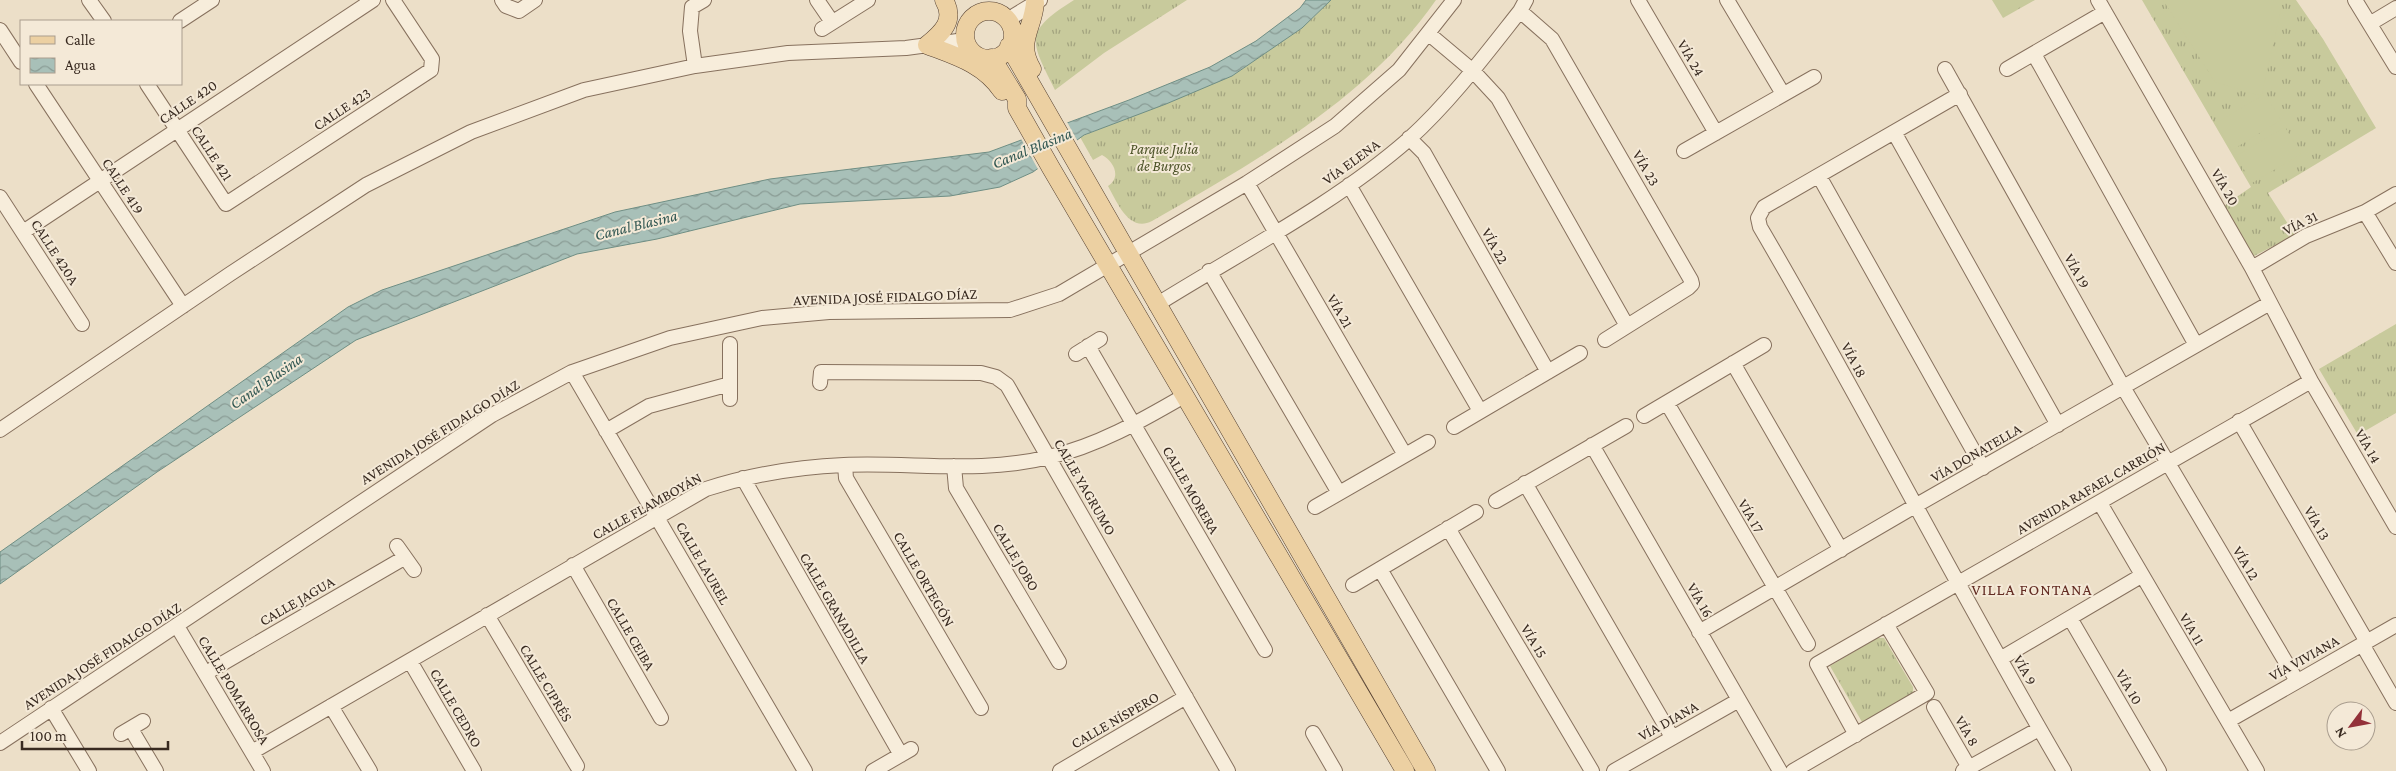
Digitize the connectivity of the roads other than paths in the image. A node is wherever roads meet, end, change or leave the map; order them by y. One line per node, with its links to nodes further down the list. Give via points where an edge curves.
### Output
1 (89, 0): 21 (street)
2 (212, 0): 22 (street)
3 (373, 0): 44 (street, CALLE 420)
4 (393, 0): 51 (street, CALLE 423, via 432,59 431,70)
5 (502, 0): 6 (street, via 506,6 519,11)
6 (535, 0)
7 (704, 0): 32 (street, via 692,7 690,31)
8 (817, 0): 9 (street, via 827,26)
9 (868, 0)
10 (944, 0): 27 (main road, via 949,13 947,25)
11 (952, 0): 20 (main road)
12 (1454, 0): 26 (street, AVENIDA JOSÉ FIDALGO DÍAZ)
13 (1638, 0): 46 (street, VÍA 24)
14 (1727, 0): 40 (street)
15 (2355, 0): 24 (street)
16 (1038, 1): 23 (street); 42 (main road, via 1025,38 1025,51)
17 (1523, 5): 36 (street, VÍA ELENA); 68 (street, VÍA 23, via 1552,39 1691,280 1688,288)
18 (2102, 6): 29 (street, VÍA 20); 62 (street, VÍA 20)
19 (2396, 8): 24 (street)
20 (972, 19): 23 (main road, via 994,11); 27 (street); 30 (main road, via 975,54)
21 (103, 20)
22 (182, 20)
23 (1007, 20): 28 (main road, via 1012,34)
24 (2371, 23): 33 (street)
25 (0, 30): 31 (street)
26 (1429, 34): 36 (street); 52 (street, AVENIDA JOSÉ FIDALGO DÍAZ, via 1399,70 1349,115)
27 (927, 45): 32 (street, via 788,53); 43 (main road, via 978,66)
28 (1009, 46): 30 (main road, via 1004,53); 42 (main road)
29 (2034, 54): 35 (street, VÍA 20); 72 (street)
30 (992, 58): 43 (main road, via 1017,99)
31 (20, 60)
32 (695, 66): 66 (street, via 584,90 471,132 366,185)
33 (2396, 66)
34 (1945, 69): 41 (street, VÍA 19)
35 (2007, 69)
36 (1473, 71): 47 (street, VÍA ELENA); 68 (street, via 1498,98)
37 (1814, 77): 40 (street)
38 (37, 85): 50 (street, CALLE 419)
39 (147, 85): 44 (street, CALLE 421)
40 (1783, 94): 46 (street)
41 (1960, 94): 45 (street); 81 (street, VÍA 19)
42 (1046, 105): 59 (main road, via 1055,114 1056,129)
43 (1020, 113): 61 (main road)
44 (177, 129): 50 (street, CALLE 420); 51 (street, CALLE 421, via 226,204)
45 (1894, 132): 49 (street, VÍA 18); 89 (street)
46 (1716, 133): 48 (street)
47 (1409, 138): 53 (street, VÍA ELENA); 77 (street, VÍA 22, via 1424,153)
48 (1684, 151)
49 (1819, 176): 101 (street); 107 (street, VÍA 18, via 1764,207 1758,218 1760,227 1812,315)
50 (100, 180): 58 (street, CALLE 420); 66 (street, CALLE 419)
51 (262, 180)
52 (1247, 183): 57 (street, VÍA 21); 59 (street, AVENIDA JOSÉ FIDALGO DÍAZ)
53 (1349, 185): 57 (street, VÍA ELENA); 85 (street)
54 (2396, 194): 56 (street, VÍA 31)
55 (0, 197): 58 (street, CALLE 420A)
56 (2365, 212): 60 (street); 62 (street, VÍA 31, via 2306,236)
57 (1276, 231): 63 (street, VÍA ELENA); 96 (street, VÍA 21)
58 (23, 232): 67 (street, CALLE 420A)
59 (1129, 254): 61 (street, AVENIDA JOSÉ FIDALGO DÍAZ); 65 (main road)
60 (2396, 263)
61 (1108, 266): 76 (street, AVENIDA JOSÉ FIDALGO DÍAZ, via 1059,294 1010,310 829,312 762,318 670,338); 82 (main road)
62 (2252, 268): 64 (street, VÍA 20)
63 (1209, 271): 65 (street, VÍA ELENA); 104 (street)
64 (2270, 304): 72 (street, VÍA DONATELLA); 79 (street, VÍA 20)
65 (1156, 305): 164 (main road)
66 (183, 306): 92 (street)
67 (82, 324)
68 (1628, 326): 69 (street, VÍA 23)
69 (1605, 340)
70 (730, 344): 80 (street)
71 (1764, 345): 75 (street)
72 (2196, 345): 81 (street, VÍA DONATELLA)
73 (1088, 346): 88 (street, CALLE MORERA)
74 (1580, 353): 77 (street)
75 (1733, 363): 84 (street); 113 (street)
76 (572, 372): 93 (street, CALLE LAUREL); 125 (street, AVENIDA JOSÉ FIDALGO DÍAZ, via 492,414)
77 (1548, 372): 85 (street)
78 (820, 378): 97 (street, CALLE YAGRUMO, via 981,373 996,377 1007,385)
79 (2311, 381): 87 (street, AVENIDA RAFAEL CARRIÓN); 111 (street, VÍA 14)
80 (730, 384): 83 (street); 93 (street, via 649,406)
81 (2123, 387): 89 (street, VÍA DONATELLA); 98 (street, VÍA 19)
82 (1184, 396): 88 (street, CALLE FLAMBOYÁN); 163 (main road)
83 (730, 399)
84 (1667, 403): 86 (street); 120 (street, VÍA 17)
85 (1480, 411): 91 (street)
86 (1644, 416)
87 (2239, 421): 98 (street, AVENIDA RAFAEL CARRIÓN); 127 (street, VÍA 13)
88 (1134, 425): 97 (street, CALLE FLAMBOYÁN); 129 (street, CALLE MORERA)
89 (2058, 425): 101 (street, VÍA DONATELLA)
90 (1626, 426): 95 (street)
91 (1454, 427)
92 (0, 430)
93 (606, 431): 110 (street, CALLE LAUREL)
94 (1428, 442): 96 (street)
95 (1592, 445): 103 (street); 126 (street, VÍA 16)
96 (1405, 455): 104 (street)
97 (1049, 458): 100 (street, CALLE FLAMBOYÁN, via 1000,465); 135 (street, CALLE YAGRUMO)
98 (2168, 463): 106 (street, AVENIDA RAFAEL CARRIÓN); 134 (street, VÍA 12)
99 (845, 465): 100 (street, CALLE FLAMBOYÁN); 102 (street, CALLE FLAMBOYÁN, via 781,470); 141 (street, CALLE ORTEGÓN, via 846,478)
100 (954, 466): 132 (street, CALLE JOBO, via 956,488)
101 (1983, 468): 107 (street, VÍA DONATELLA)
102 (743, 478): 110 (street, CALLE FLAMBOYÁN, via 706,489); 159 (street, CALLE GRANADILLA, via 906,752)
103 (1525, 483): 105 (street); 148 (street)
104 (1339, 492): 108 (street)
105 (1496, 501)
106 (2100, 503): 117 (street, VÍA 11); 118 (street, AVENIDA RAFAEL CARRIÓN)
107 (1915, 506): 113 (street, VÍA DONATELLA); 118 (street, VÍA 18)
108 (1315, 507)
109 (1476, 512): 112 (street)
110 (657, 517): 114 (street, CALLE FLAMBOYÁN); 158 (street, CALLE LAUREL)
111 (2396, 527)
112 (1448, 528): 115 (street); 166 (street, VÍA 15)
113 (1842, 550): 120 (street, VÍA DONATELLA)
114 (574, 566): 121 (street, CALLE FLAMBOYÁN); 142 (street, CALLE CEIBA)
115 (1380, 569): 119 (street); 165 (street)
116 (414, 570): 133 (street, CALLE JAGUA, via 401,552)
117 (2141, 576): 122 (street); 143 (street, VÍA 11)
118 (1958, 584): 123 (street, AVENIDA RAFAEL CARRIÓN); 130 (street, VÍA 9)
119 (1353, 585)
120 (1775, 588): 126 (street, VÍA DONATELLA); 128 (street, VÍA 17)
121 (487, 616): 131 (street, CALLE FLAMBOYÁN); 151 (street, CALLE CIPRÉS)
122 (2070, 618): 130 (street); 171 (street, VÍA 10)
123 (1886, 624): 147 (street, AVENIDA RAFAEL CARRIÓN, via 1817,664); 147 (street, via 1927,694)
124 (2396, 625): 127 (street, VÍA VIVIANA)
125 (178, 626): 133 (street, CALLE POMARROSA); 140 (street, AVENIDA JOSÉ FIDALGO DÍAZ)
126 (1699, 632): 136 (street, VÍA 16)
127 (2364, 643): 134 (street, VÍA VIVIANA); 137 (street, VÍA 13)
128 (1808, 644)
129 (1265, 650)
130 (2000, 659): 145 (street, VÍA 9)
131 (410, 661): 138 (street, CALLE FLAMBOYÁN); 157 (street, CALLE CEDRO)
132 (1059, 662)
133 (206, 673): 150 (street, CALLE POMARROSA)
134 (2296, 681): 143 (street, VÍA VIVIANA)
135 (1186, 697): 160 (street, CALLE NÍSPERO); 161 (street, CALLE YAGRUMO)
136 (1739, 700): 148 (street, VÍA DIANA); 168 (street, VÍA 16)
137 (2396, 703)
138 (331, 706): 150 (street, CALLE FLAMBOYÁN); 156 (street)
139 (1934, 707): 152 (street, VÍA 8)
140 (51, 708): 149 (street, AVENIDA JOSÉ FIDALGO DÍAZ); 153 (street)
141 (980, 708)
142 (660, 718)
143 (2228, 721): 172 (street, VÍA 11)
144 (131, 728): 154 (street)
145 (2040, 729): 152 (street); 170 (street, VÍA 9)
146 (1313, 733): 162 (street)
147 (1856, 734): 169 (street)
148 (1672, 737): 167 (street, VÍA DIANA)
149 (0, 743)
150 (252, 752): 155 (street, CALLE POMARROSA)
151 (577, 766)
152 (1968, 770)
153 (89, 771)
154 (156, 771)
155 (263, 771)
156 (370, 771)
157 (474, 771)
158 (806, 771)
159 (872, 771)
160 (1060, 771)
161 (1228, 771)
162 (1335, 771)
163 (1405, 771)
164 (1426, 771)
165 (1498, 771)
166 (1592, 771)
167 (1614, 771)
168 (1780, 771)
169 (1792, 771)
170 (2064, 771)
171 (2159, 771)
172 (2257, 771)

